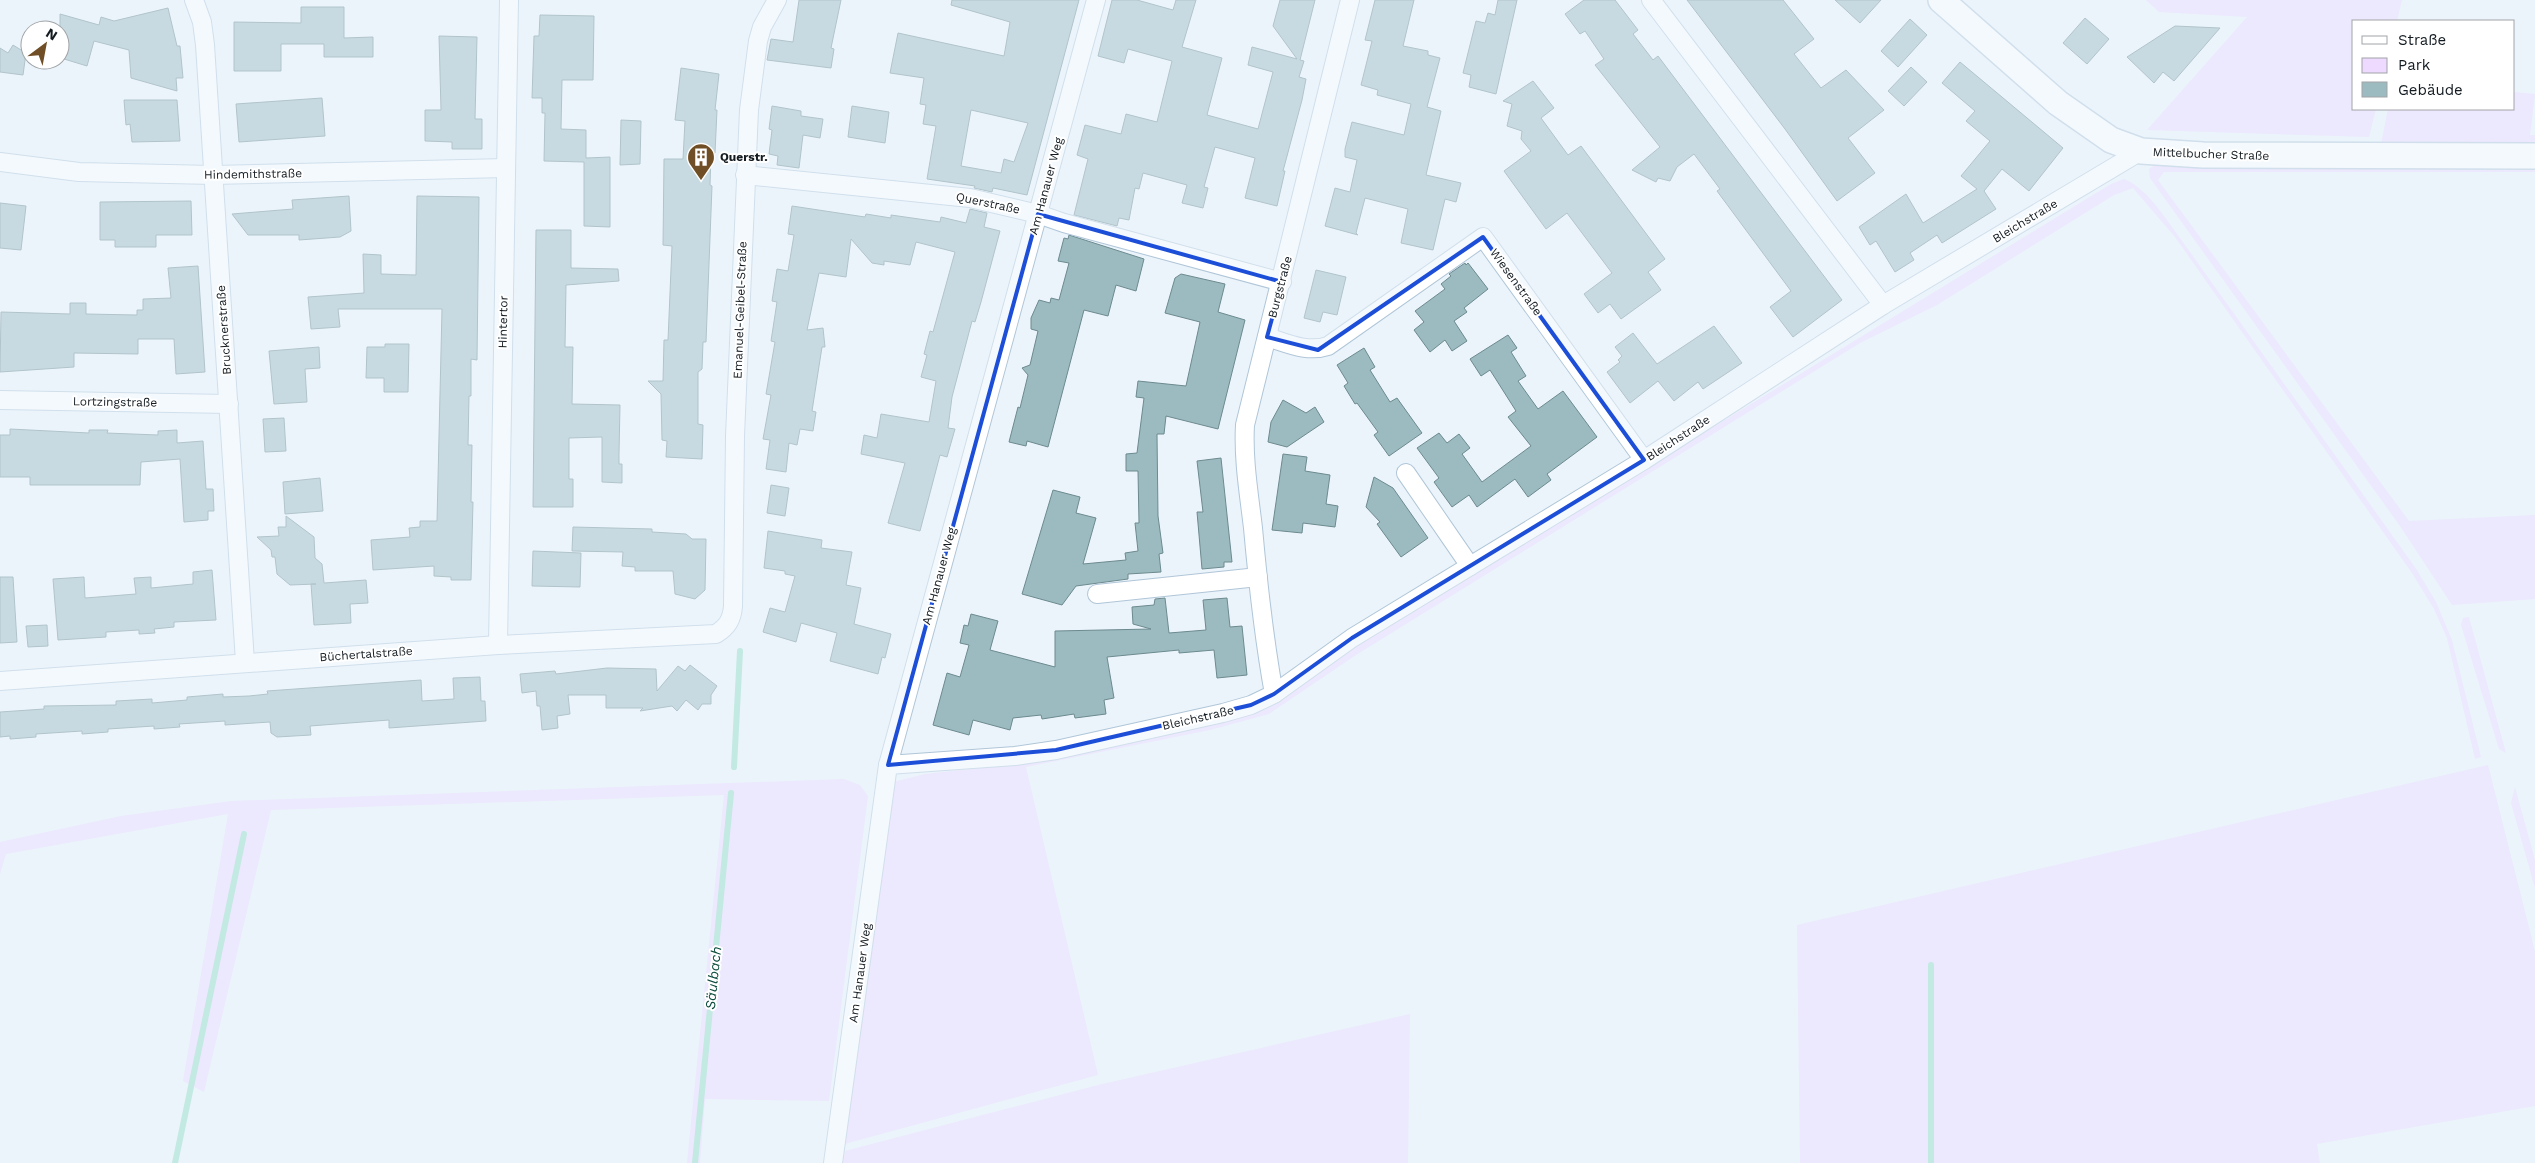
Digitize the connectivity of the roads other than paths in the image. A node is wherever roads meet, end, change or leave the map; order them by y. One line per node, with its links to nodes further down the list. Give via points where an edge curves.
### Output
1 (194, 0): 12 (street, Brucknerstraße, via 204,32)
2 (509, 0): 11 (street, Hintertor)
3 (777, 0): 13 (street, Emanuel-Geibel-Straße, via 762,27 757,49)
4 (1096, 0): 14 (street, Am Hanauer Weg)
5 (1350, 0): 15 (street, Burgstraße)
6 (1651, 0): 16 (street)
7 (1941, 0): 8 (main road, Mittelbucher Straße, via 2085,124 2122,146)
8 (2141, 151): 9 (main road, Mittelbucher Straße, via 2204,155); 16 (street, Bleichstraße)
9 (2535, 156)
10 (0, 162): 12 (street, Hindemithstraße, via 78,172)
11 (506, 168): 12 (street, Hindemithstraße); 26 (street, Hintertor)
12 (213, 175): 19 (street, Brucknerstraße)
13 (745, 175): 14 (street, Querstraße, via 930,192); 25 (street, Emanuel-Geibel-Straße, via 735,436 733,606)
14 (1038, 214): 15 (street, Querstraße); 30 (street, Am Hanauer Weg)
15 (1282, 282): 17 (street, Burgstraße)
16 (1883, 305): 20 (street, Bleichstraße)
17 (1267, 337): 20 (street, Wiesenstraße, via 1306,349 1318,350 1328,346 1483,237); 23 (street, Burgstraße, via 1244,437)
18 (0, 400): 19 (street, Lortzingstraße)
19 (229, 404): 27 (street, Brucknerstraße)
20 (1644, 460): 22 (street, Bleichstraße)
21 (1406, 473): 22 (street)
22 (1470, 566): 29 (street, Bleichstraße, via 1352,638)
23 (1258, 577): 24 (street); 29 (street, Burgstraße)
24 (1097, 594)
25 (728, 624): 26 (street, Büchertalstraße, via 716,634)
26 (498, 645): 27 (street, Büchertalstraße)
27 (245, 662): 28 (street, Büchertalstraße)
28 (0, 681)
29 (1274, 694): 30 (street, Bleichstraße, via 1223,713 1056,750)
30 (888, 765): 31 (street, Am Hanauer Weg)
31 (833, 1163)

